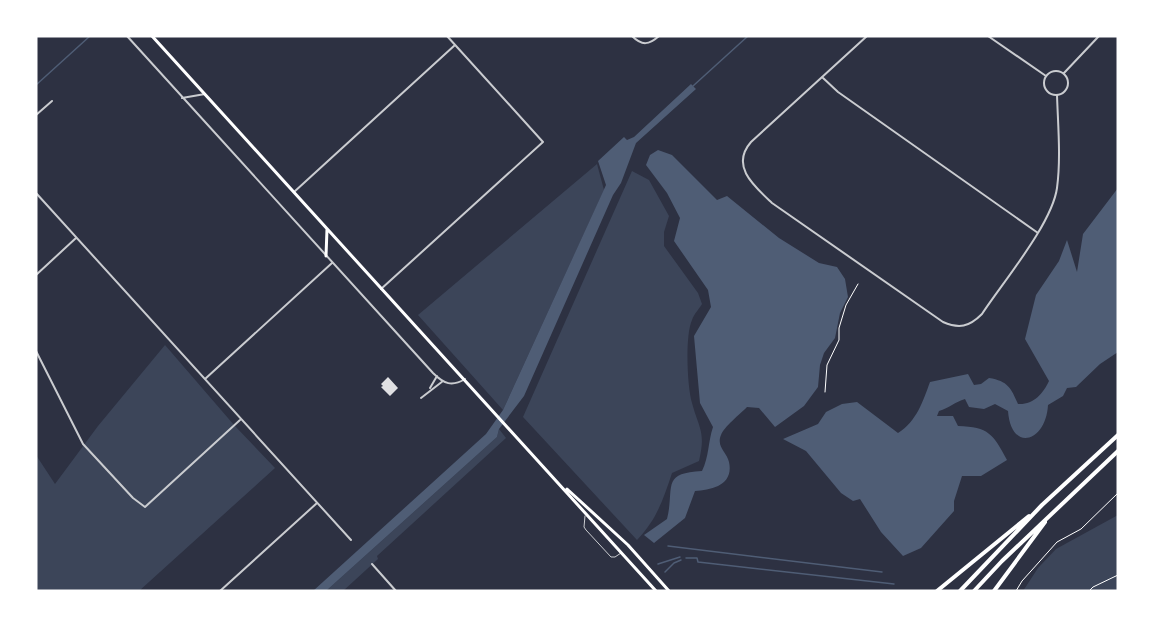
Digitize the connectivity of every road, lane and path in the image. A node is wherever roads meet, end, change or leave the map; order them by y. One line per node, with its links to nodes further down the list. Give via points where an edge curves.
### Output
1 (127, 36): 15 (street)
2 (152, 36): 13 (main road)
3 (447, 36): 9 (street)
4 (632, 36): 5 (street, via 645,45)
5 (659, 36)
6 (867, 36): 12 (street)
7 (988, 36): 11 (street)
8 (1099, 36): 10 (street)
9 (455, 45): 18 (street); 27 (street, via 543,142)
10 (1063, 74): 11 (street, via 1054,72); 14 (street, via 1067,86)
11 (1046, 76): 14 (street, via 1045,88)
12 (822, 77): 21 (street, via 838,93); 21 (street, via 743,151 745,171 772,203 953,326 963,327 982,314)
13 (205, 94): 15 (street); 18 (main road)
14 (1056, 95): 21 (street, via 1057,190)
15 (182, 99): 23 (street)
16 (52, 101): 17 (street)
17 (36, 115)
18 (294, 192): 20 (main road)
19 (36, 193): 22 (street)
20 (327, 229): 23 (main road); 27 (main road)
21 (1038, 233)
22 (76, 238): 25 (street); 31 (street)
23 (326, 256): 24 (street)
24 (332, 263): 29 (street); 31 (street)
25 (36, 275)
26 (858, 284): 34 (path, via 846,305 839,340 827,365)
27 (381, 288): 30 (main road)
28 (36, 351): 36 (street, via 83,444 145,507)
29 (436, 376): 32 (street); 33 (street)
30 (465, 379): 32 (street, via 452,385); 39 (main road)
31 (204, 380): 36 (street)
32 (443, 381): 33 (street)
33 (428, 391): 35 (street)
34 (825, 392)
35 (421, 398)
36 (241, 420): 41 (street)
37 (1118, 435): 42 (highway)
38 (1118, 451): 44 (highway)
39 (554, 478): 43 (main road); 46 (main road)
40 (1118, 493): 58 (path, via 1081,529 1058,542)
41 (317, 503): 45 (street); 50 (street)
42 (1042, 505): 54 (highway); 55 (highway)
43 (587, 514): 47 (main road); 47 (lane, via 586,530 611,557)
44 (1051, 514): 56 (highway); 57 (highway)
45 (351, 540)
46 (628, 545): 47 (lane); 53 (main road)
47 (622, 552): 52 (main road)
48 (372, 564): 51 (street)
49 (1118, 575): 59 (path)
50 (220, 591)
51 (396, 591)
52 (656, 591)
53 (669, 591)
54 (937, 591)
55 (960, 591)
56 (974, 591)
57 (994, 591)
58 (1016, 591)
59 (1089, 591)

